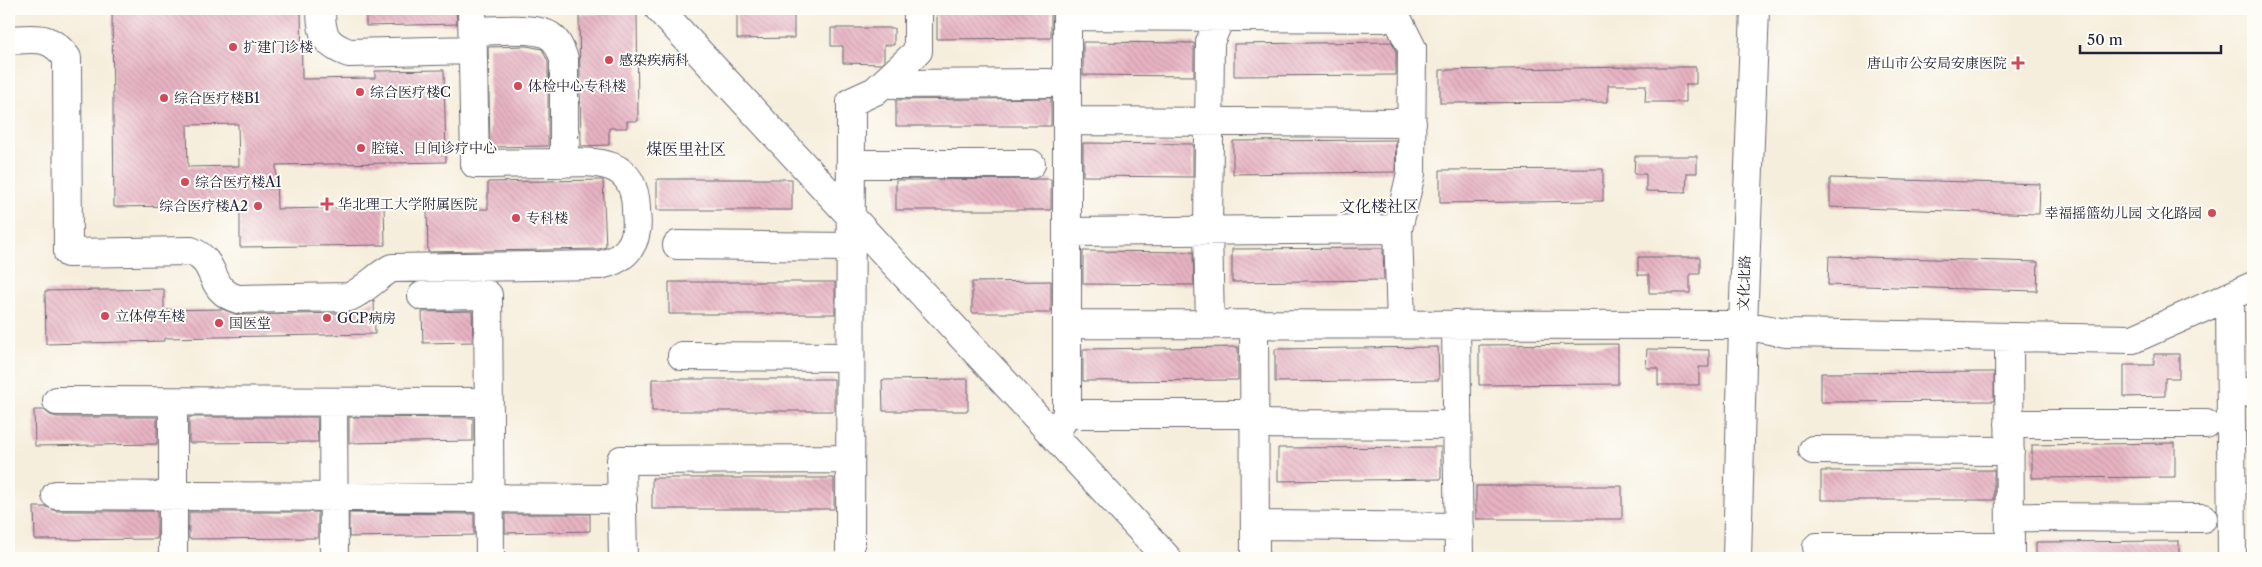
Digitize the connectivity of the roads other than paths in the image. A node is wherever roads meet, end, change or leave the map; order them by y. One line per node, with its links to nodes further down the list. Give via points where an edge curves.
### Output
1 (321, 9): 8 (street, via 321,29 326,39 335,48 349,53)
2 (659, 9): 18 (street)
3 (918, 9): 11 (street, via 918,51)
4 (1755, 9): 31 (street, 文化北路)
5 (1067, 12): 6 (street); 12 (street)
6 (1220, 13): 7 (street); 13 (street, via 1210,42)
7 (1397, 14): 14 (street, via 1412,48)
8 (473, 30): 15 (street, via 542,31 560,46 564,59); 15 (street, via 475,164)
9 (9, 40): 15 (street, via 49,40 67,58 68,253 191,252 210,265 215,284 238,299 349,297 362,292 392,268 600,265 621,257 633,243 637,230 636,198 630,180 621,171 598,162)
10 (1050, 83): 11 (street)
11 (883, 84): 16 (street, via 851,102)
12 (1067, 121): 13 (street); 21 (street)
13 (1209, 122): 14 (street); 20 (street)
14 (1412, 123): 19 (street, via 1411,173)
15 (564, 163)
16 (851, 164): 17 (street); 18 (street)
17 (1030, 164)
18 (851, 216): 23 (street); 43 (street)
19 (1398, 229): 20 (street); 29 (street)
20 (1208, 231): 21 (street); 27 (street)
21 (1067, 232): 26 (street)
22 (677, 245): 23 (street)
23 (850, 247): 34 (street)
24 (422, 296): 39 (street, via 488,295)
25 (2241, 299): 32 (street, via 2133,339); 35 (street)
26 (1067, 324): 27 (street); 43 (street)
27 (1210, 324): 28 (street)
28 (1254, 324): 29 (street); 40 (street)
29 (1401, 324): 30 (street)
30 (1456, 324): 31 (street); 44 (street)
31 (1743, 324): 32 (street, via 1786,333); 69 (street, 文化北路)
32 (2009, 337): 41 (street)
33 (682, 356): 34 (street)
34 (850, 356): 47 (street)
35 (2242, 392): 48 (street)
36 (57, 401): 37 (street)
37 (173, 402): 38 (street); 50 (street)
38 (333, 402): 39 (street); 51 (street)
39 (488, 402): 52 (street)
40 (1254, 419): 43 (street); 44 (street); 56 (street)
41 (2010, 424): 42 (street); 46 (street)
42 (2206, 424)
43 (1061, 425): 66 (street)
44 (1457, 425): 57 (street)
45 (1813, 450): 46 (street)
46 (2010, 451): 54 (street)
47 (850, 459): 53 (street, via 621,460); 65 (street)
48 (2242, 470): 60 (street)
49 (56, 495): 50 (street)
50 (173, 496): 51 (street); 61 (street)
51 (334, 497): 52 (street); 62 (street)
52 (489, 498): 53 (street); 63 (street)
53 (623, 499): 64 (street)
54 (2010, 517): 55 (street); 59 (street)
55 (2203, 518)
56 (1255, 525): 57 (street); 67 (street)
57 (1459, 527): 68 (street)
58 (1817, 547): 59 (street)
59 (2010, 553)
60 (2239, 555)
61 (172, 558)
62 (334, 558)
63 (490, 558)
64 (623, 558)
65 (850, 558)
66 (1167, 558)
67 (1255, 558)
68 (1459, 558)
69 (1737, 558)

